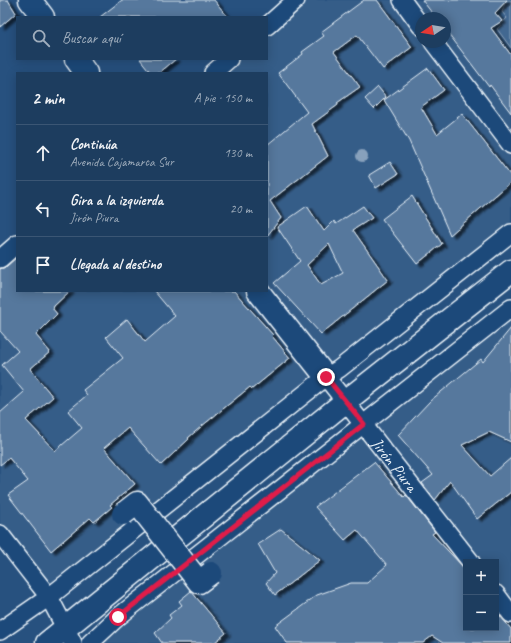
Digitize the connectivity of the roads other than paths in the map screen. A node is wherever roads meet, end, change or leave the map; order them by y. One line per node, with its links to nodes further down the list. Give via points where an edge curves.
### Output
1 (30, 0): 4 (main road)
2 (296, 0): 6 (street)
3 (402, 0): 5 (street)
4 (42, 16)
5 (415, 18)
6 (268, 25)
7 (438, 48): 12 (street)
8 (77, 60): 10 (main road)
9 (228, 60): 11 (street)
10 (85, 72)
11 (214, 72)
12 (511, 145)
13 (511, 233): 19 (street)
14 (16, 245): 15 (street)
15 (0, 258)
16 (511, 271): 20 (main road)
17 (259, 292): 19 (main road, Jirón Piura)
18 (511, 308): 21 (street)
19 (326, 377): 20 (street, Jirón Piura); 27 (street)
20 (346, 401): 21 (street, Jirón Piura); 30 (main road)
21 (364, 424): 24 (street, Jirón Piura); 32 (street, via 118,617)
22 (123, 514): 25 (main road, bridge, via 137,503 199,582)
23 (0, 534): 27 (street)
24 (469, 559)
25 (211, 573)
26 (497, 595): 28 (street)
27 (49, 598): 29 (street); 30 (street)
28 (511, 614)
29 (0, 631)
30 (70, 635): 31 (main road)
31 (46, 643)
32 (90, 643)

